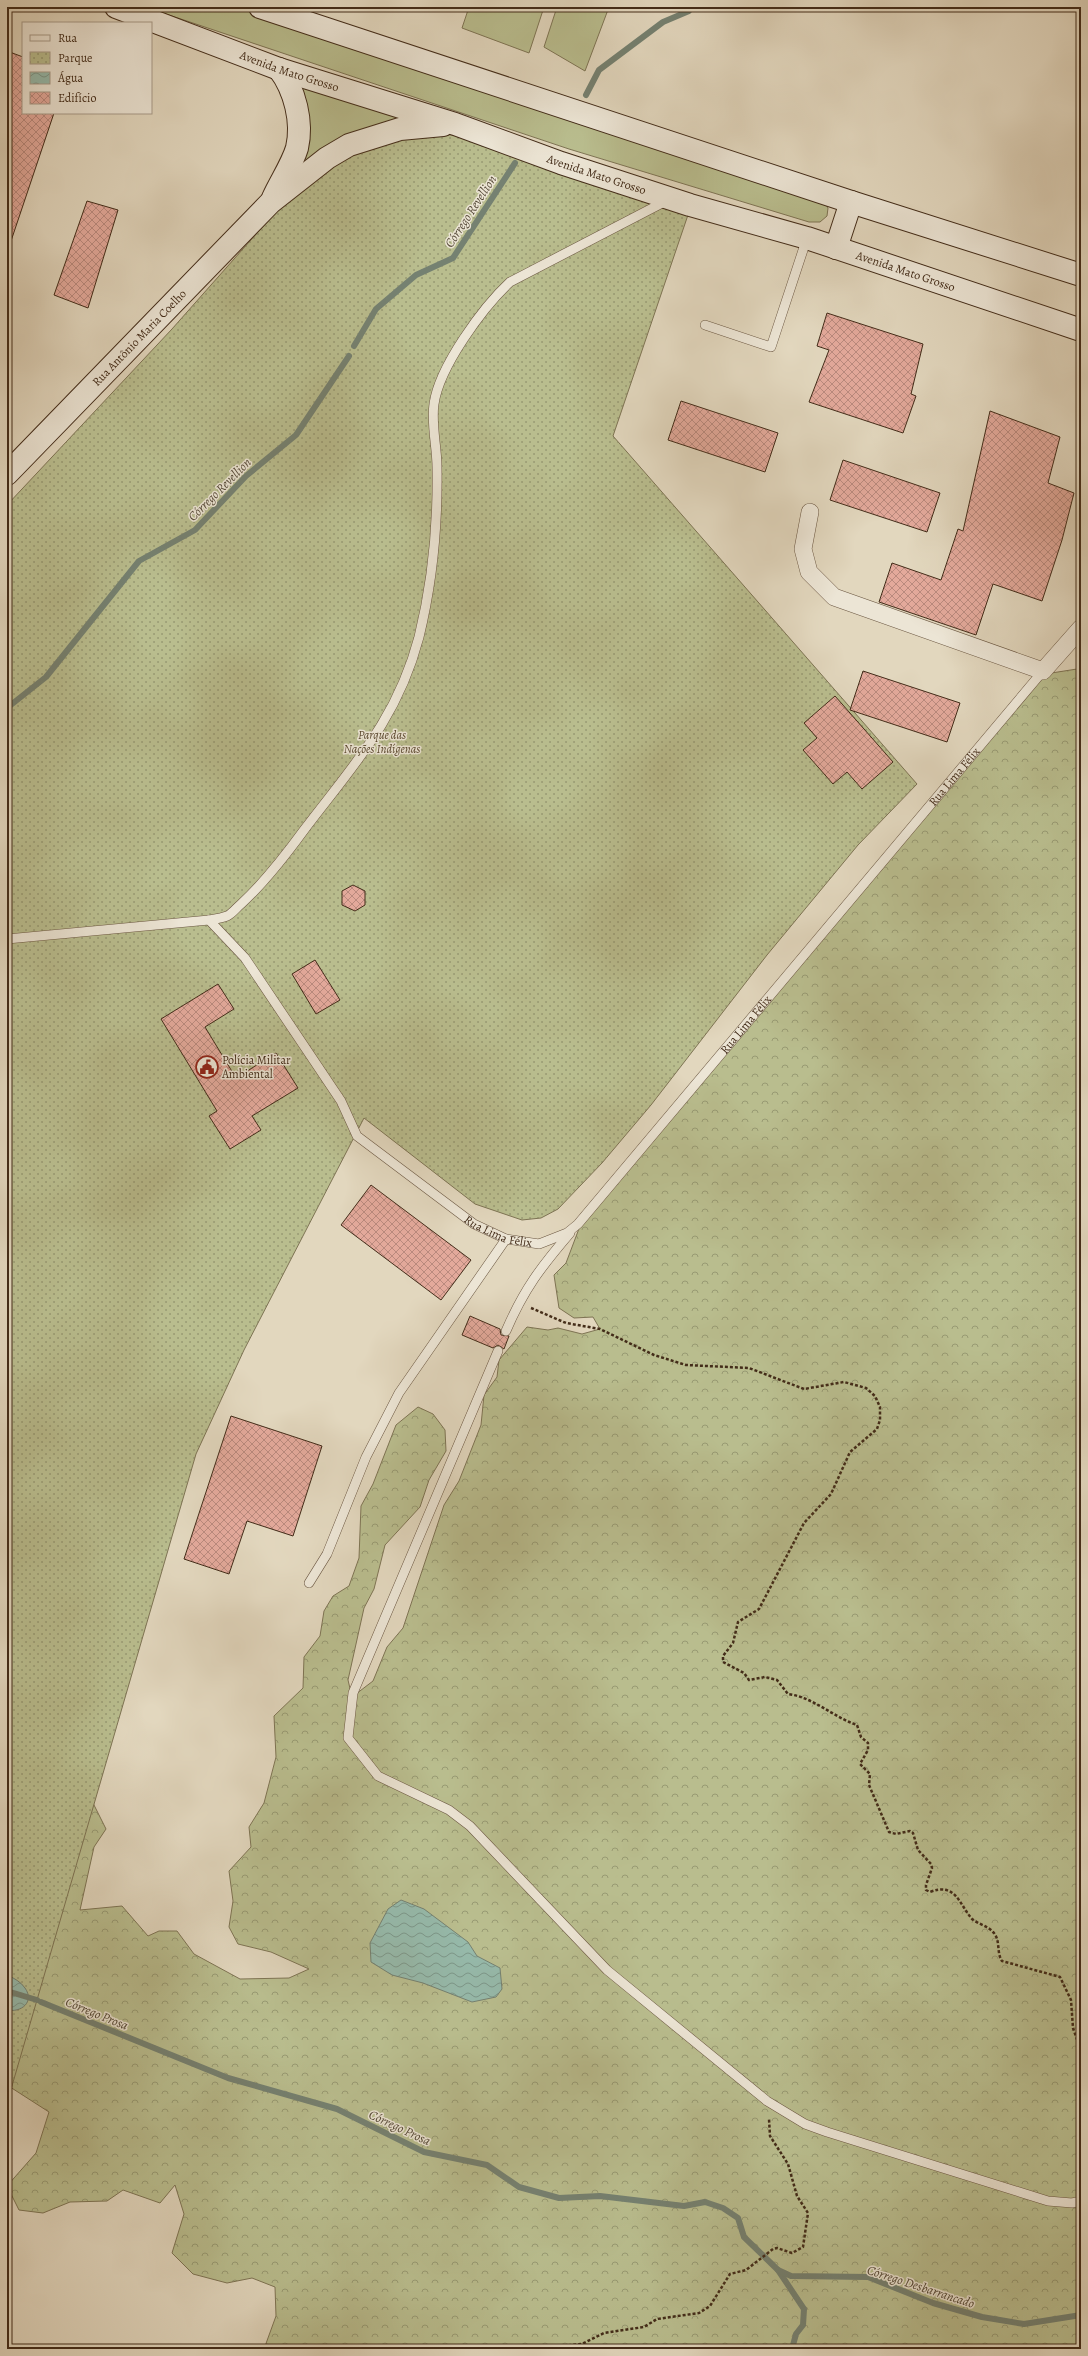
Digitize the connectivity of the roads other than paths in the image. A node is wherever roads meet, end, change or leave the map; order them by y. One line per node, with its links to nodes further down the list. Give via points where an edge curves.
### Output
1 (116, 7): 3 (main road, Avenida Mato Grosso)
2 (260, 7): 7 (main road)
3 (279, 69): 4 (main road, Avenida Mato Grosso); 6 (main road, Rua Antônio Maria Coelho, via 287,80 294,98 300,132 296,149)
4 (455, 124): 5 (main road, Avenida Mato Grosso, via 560,163); 6 (main road, Rua Antônio Maria Coelho, via 400,129 350,145 327,158)
5 (671, 198): 8 (main road, Avenida Mato Grosso); 17 (lane, via 510,282 500,291 457,349 439,383 434,405 438,466 436,544 431,584 402,691 377,735 276,867 228,916)
6 (271, 202): 13 (main road, Rua Antônio Maria Coelho)
7 (851, 202): 9 (main road); 10 (main road)
8 (807, 238): 9 (main road, Avenida Mato Grosso); 11 (lane, via 771,347)
9 (836, 248): 12 (main road, Avenida Mato Grosso)
10 (1081, 274)
11 (704, 325)
12 (1081, 330)
13 (7, 474)
14 (810, 512): 16 (street, via 803,549 809,572 834,597)
15 (1081, 628): 16 (street, Rua Lima Félix)
16 (1044, 671): 19 (lane, Rua Lima Félix)
17 (209, 920): 18 (lane); 20 (lane, Rua Lima Félix, via 227,936 245,958 341,1101 357,1136 474,1224)
18 (7, 939)
19 (578, 1224): 20 (lane, Rua Lima Félix, via 567,1233 539,1244); 21 (lane, via 534,1276 518,1303)
20 (506, 1239): 23 (lane, via 399,1393 366,1457 327,1554)
21 (506, 1331)
22 (498, 1350): 24 (lane, via 353,1693 348,1738 378,1776 449,1810 470,1826 607,1970 766,2101 805,2124 827,2132 1048,2201)
23 (309, 1583)
24 (1081, 2201)

